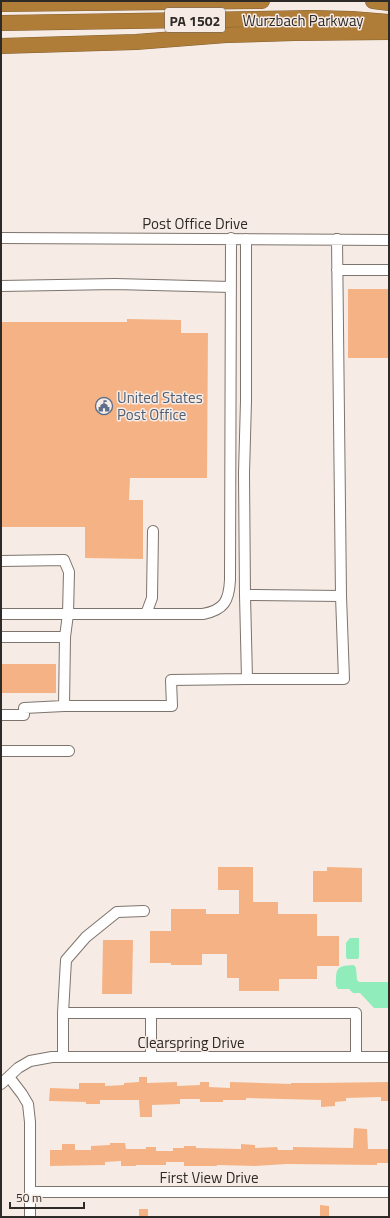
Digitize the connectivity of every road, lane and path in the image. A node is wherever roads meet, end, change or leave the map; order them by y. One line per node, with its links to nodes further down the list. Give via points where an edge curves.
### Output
1 (262, 1): 4 (highway, Wurzbach Parkway / PA 1502)
2 (373, 1): 3 (highway, Wurzbach Parkway)
3 (389, 3)
4 (1, 4)
5 (389, 22): 6 (highway, Wurzbach Parkway / PA 1502, via 313,18)
6 (1, 23)
7 (389, 32): 8 (highway, via 280,33 136,42)
8 (1, 46)
9 (1, 238): 10 (street, Post Office Drive)
10 (231, 238): 11 (street, Post Office Drive); 17 (street)
11 (246, 239): 12 (street, Post Office Drive); 20 (street)
12 (337, 239): 13 (street, Post Office Drive); 14 (street)
13 (389, 240)
14 (337, 270): 15 (street); 21 (street)
15 (389, 270)
16 (1, 286): 17 (street, via 116,284)
17 (231, 287): 24 (street, via 229,592 224,604 214,612)
18 (153, 531): 24 (street, via 152,598)
19 (1, 561): 23 (street, via 64,560 69,572)
20 (245, 595): 21 (street); 27 (street)
21 (341, 596): 27 (street, via 344,679)
22 (1, 614): 23 (street)
23 (68, 614): 24 (street); 26 (street)
24 (146, 614)
25 (1, 637): 26 (street)
26 (65, 637): 28 (street)
27 (247, 679): 28 (street, via 171,680 172,706)
28 (64, 706): 29 (street, via 24,708 24,715)
29 (1, 715)
30 (1, 751): 31 (street)
31 (69, 751)
32 (144, 911): 33 (street, via 117,912 86,937 66,960)
33 (63, 1013): 34 (street); 35 (street)
34 (152, 1013): 36 (street); 37 (street, via 356,1013)
35 (62, 1057): 36 (street, Clearspring Drive); 39 (street, Clearspring Drive, via 30,1061 18,1068)
36 (152, 1057): 37 (street, Clearspring Drive)
37 (356, 1057): 38 (street, Clearspring Drive)
38 (389, 1057)
39 (5, 1081): 40 (street, via 22,1094 28,1104)
40 (30, 1192): 41 (street, First View Drive); 42 (street)
41 (389, 1192)
42 (30, 1217)

